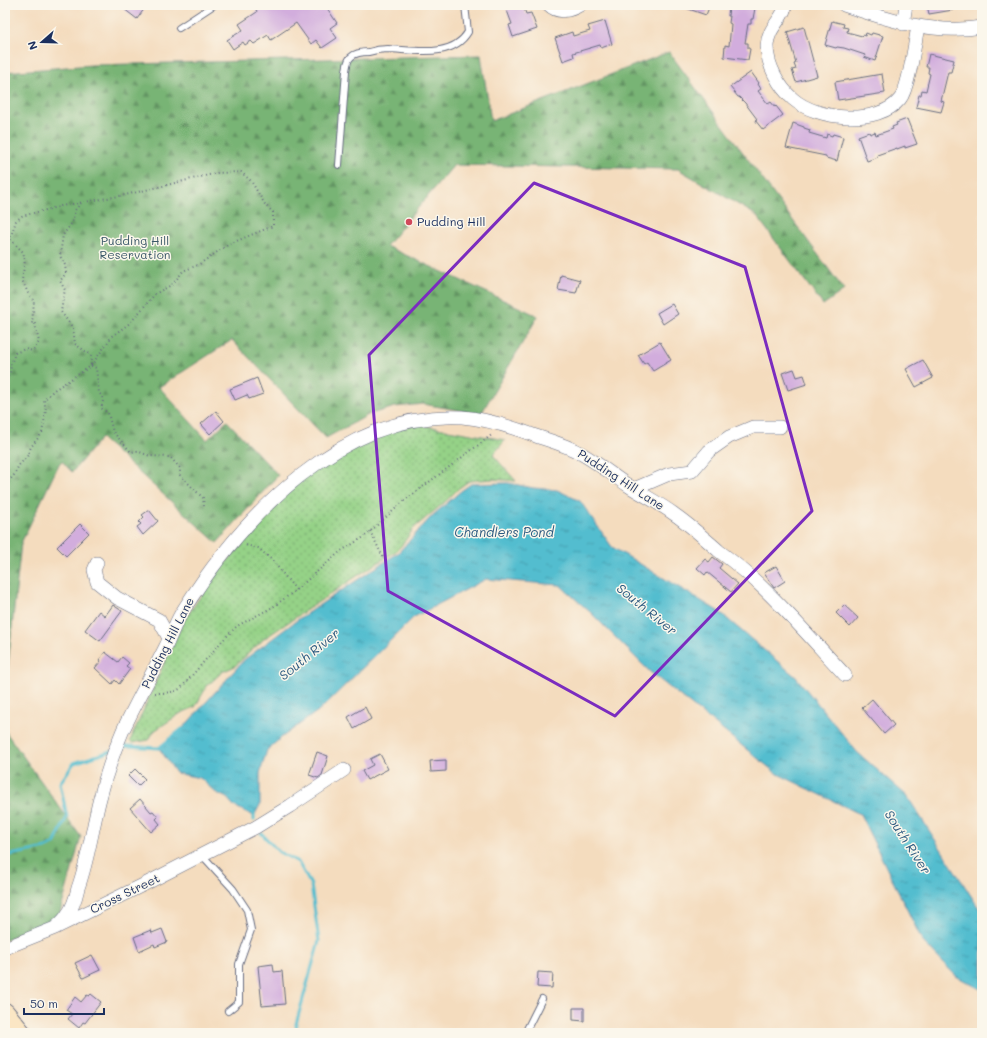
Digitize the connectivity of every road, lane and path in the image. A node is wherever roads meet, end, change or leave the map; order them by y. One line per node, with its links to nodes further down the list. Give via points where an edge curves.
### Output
1 (214, 5): 11 (lane)
2 (465, 5): 12 (lane, via 468,32 451,47 430,51 385,49 351,57 346,71)
3 (549, 5): 4 (street, via 561,11 572,10)
4 (580, 5)
5 (786, 5): 9 (street, via 769,34 767,47 776,76 783,89 794,100 814,111 846,118 863,118 878,113 900,100 906,90)
6 (844, 5): 8 (street)
7 (906, 5): 8 (street)
8 (903, 24): 9 (street)
9 (918, 26): 10 (street, via 950,29)
10 (982, 27)
11 (180, 28)
12 (339, 165)
13 (81, 203): 14 (path, via 63,236 60,256 66,273 60,281 65,290 61,312 73,328 75,344 91,355); 14 (path, via 217,173 241,172 251,181 266,206 273,212 273,226 228,244 198,265 183,271 173,284 155,294 130,324 112,336); 15 (path, via 22,216 16,220 10,239 23,252 25,260 22,280 34,301 32,324 35,324 39,342 33,351 25,349 15,353 10,364 10,374)
14 (91, 366): 18 (path, via 54,390 44,400 46,411 42,433); 20 (path, via 96,368 99,393 103,400 101,408 108,414 113,432 131,452 137,450 150,456 170,457 180,468 180,475 203,498)
15 (5, 378)
16 (780, 427): 19 (street, via 754,427 729,437 709,452 692,471 670,474)
17 (493, 434): 21 (path, via 404,501)
18 (5, 486)
19 (634, 489): 26 (street, Pudding Hill Lane, via 581,453 501,424 481,419 449,417 403,423 375,432 342,448 292,482 229,546); 29 (street, Pudding Hill Lane, via 675,514 749,575)
20 (204, 507)
21 (370, 531): 23 (path); 25 (path)
22 (242, 545): 25 (path, via 258,548 272,560)
23 (383, 557)
24 (97, 563): 27 (street, via 94,570 97,582 117,598)
25 (296, 590): 30 (path, via 273,608 237,626 182,688 166,693)
26 (182, 611): 27 (street); 28 (street, Pudding Hill Lane)
27 (159, 620): 28 (street)
28 (169, 638): 33 (street, Pudding Hill Lane, via 115,749 99,801 76,896 68,914)
29 (845, 674)
30 (151, 693)
31 (344, 770): 32 (street, Cross Street, via 290,806)
32 (202, 855): 33 (street, Cross Street); 36 (lane, via 233,889 247,910 251,930 239,964 239,1002)
33 (55, 928): 34 (street, Cross Street)
34 (5, 948)
35 (542, 999): 39 (lane)
36 (228, 1011)
37 (5, 1012): 38 (main road)
38 (22, 1033)
39 (525, 1033)

